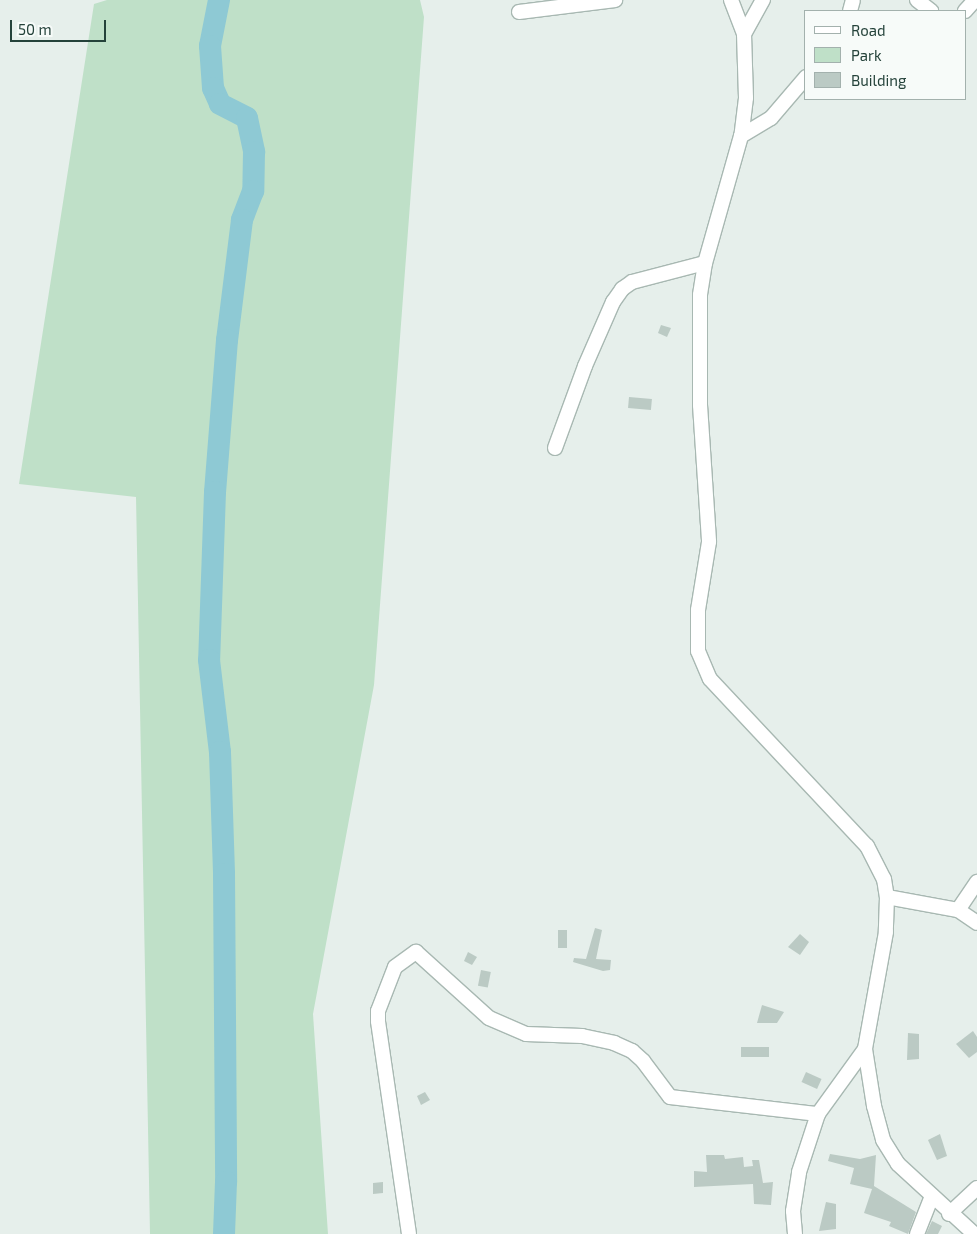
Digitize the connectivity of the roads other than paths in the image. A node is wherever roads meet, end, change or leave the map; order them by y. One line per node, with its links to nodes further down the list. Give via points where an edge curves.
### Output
1 (615, 0): 8 (street)
2 (730, 0): 9 (street)
3 (763, 0): 9 (street)
4 (916, 0): 6 (street)
5 (975, 0): 7 (street)
6 (931, 10)
7 (966, 10)
8 (519, 12)
9 (744, 34): 11 (street, via 746,98)
10 (804, 79): 11 (street, via 771,118)
11 (741, 136): 12 (street)
12 (705, 263): 13 (street, via 632,282 622,289 612,302 585,366); 15 (street, via 698,333 709,542 698,610 700,657 710,679 867,846 884,879)
13 (555, 448)
14 (977, 882): 16 (street)
15 (887, 897): 16 (street); 18 (street, via 886,932)
16 (958, 910): 17 (street)
17 (977, 923)
18 (865, 1048): 19 (street); 21 (street, via 883,1140 898,1164)
19 (818, 1114): 23 (street, via 670,1098 632,1051 582,1036 526,1034 490,1018 416,952 395,967 378,1011); 24 (street, via 799,1172 793,1211)
20 (977, 1188): 22 (street)
21 (932, 1196): 22 (street); 25 (street)
22 (949, 1214): 26 (street)
23 (409, 1234)
24 (795, 1234)
25 (918, 1234)
26 (974, 1234)

